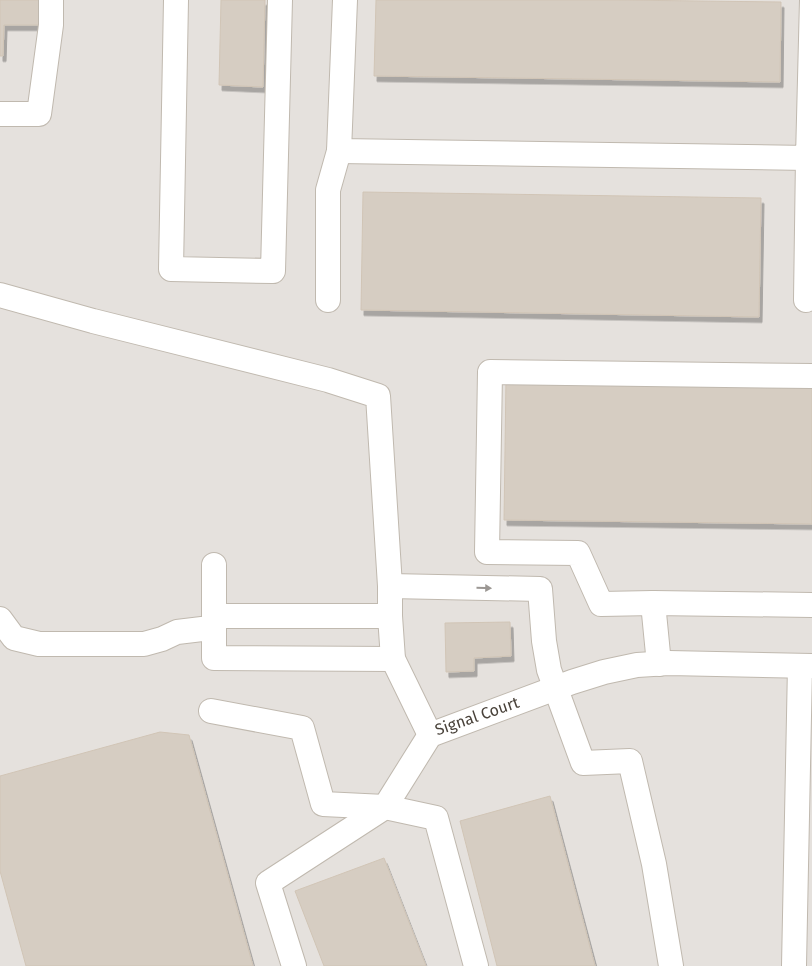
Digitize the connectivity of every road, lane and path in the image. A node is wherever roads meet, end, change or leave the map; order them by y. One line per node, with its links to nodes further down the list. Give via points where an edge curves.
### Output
1 (51, 0): 6 (street, via 51,25 39,114)
2 (176, 0): 3 (street, via 171,269 273,271)
3 (280, 0)
4 (344, 0): 7 (street)
5 (812, 0): 8 (street)
6 (0, 114)
7 (338, 151): 8 (street); 10 (street, via 328,190)
8 (808, 158): 11 (street)
9 (0, 295): 14 (street, via 328,380 378,396)
10 (328, 300)
11 (806, 300)
12 (812, 376): 15 (street, via 490,372 486,552 578,553 601,604)
13 (214, 566): 19 (street)
14 (390, 586): 17 (street); 23 (street, one-way to 23, via 540,590 544,641)
15 (654, 603): 16 (street); 21 (street)
16 (812, 605)
17 (390, 616): 19 (street); 20 (street)
18 (0, 619): 19 (street, via 14,638 38,644 144,644 177,632 202,629)
19 (214, 622): 20 (street, via 214,658)
20 (393, 659): 25 (street, Signal Court)
21 (659, 664): 22 (street, Signal Court); 23 (street, Signal Court, via 604,672)
22 (806, 666): 30 (street)
23 (556, 688): 25 (street, Signal Court); 29 (street, via 583,764 630,761 654,864)
24 (212, 711): 26 (street, via 302,728 323,804)
25 (430, 735): 26 (street)
26 (385, 807): 27 (street, via 268,883); 28 (street, via 436,818)
27 (294, 966)
28 (476, 966)
29 (671, 966)
30 (794, 966)

